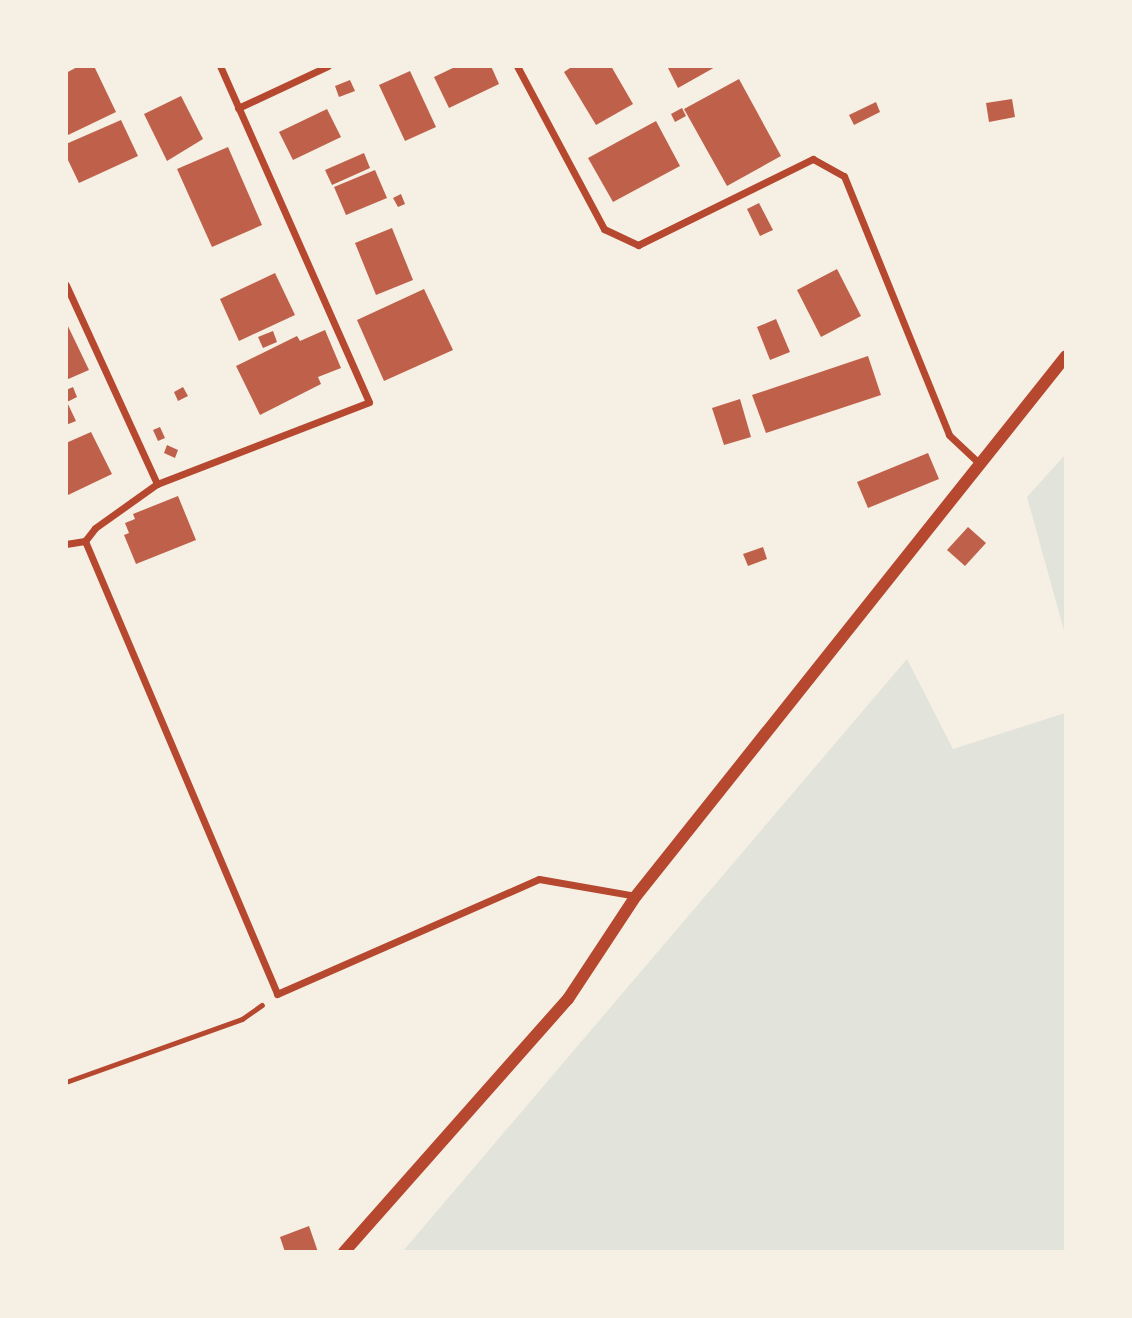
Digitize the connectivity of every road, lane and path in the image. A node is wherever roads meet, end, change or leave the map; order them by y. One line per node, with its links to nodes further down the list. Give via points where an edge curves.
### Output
1 (220, 66): 4 (street)
2 (328, 66): 4 (street)
3 (517, 66): 7 (street, via 604,229 638,245 813,159 844,176 949,435)
4 (238, 108): 8 (street, via 369,402)
5 (66, 285): 8 (street)
6 (1066, 356): 7 (street)
7 (979, 464): 11 (street)
8 (157, 484): 9 (street, via 95,528)
9 (85, 541): 10 (street); 12 (street)
10 (66, 544)
11 (636, 896): 12 (street, via 539,879); 14 (street, via 568,999)
12 (277, 994): 13 (path, via 242,1019)
13 (66, 1082)
14 (344, 1251)

